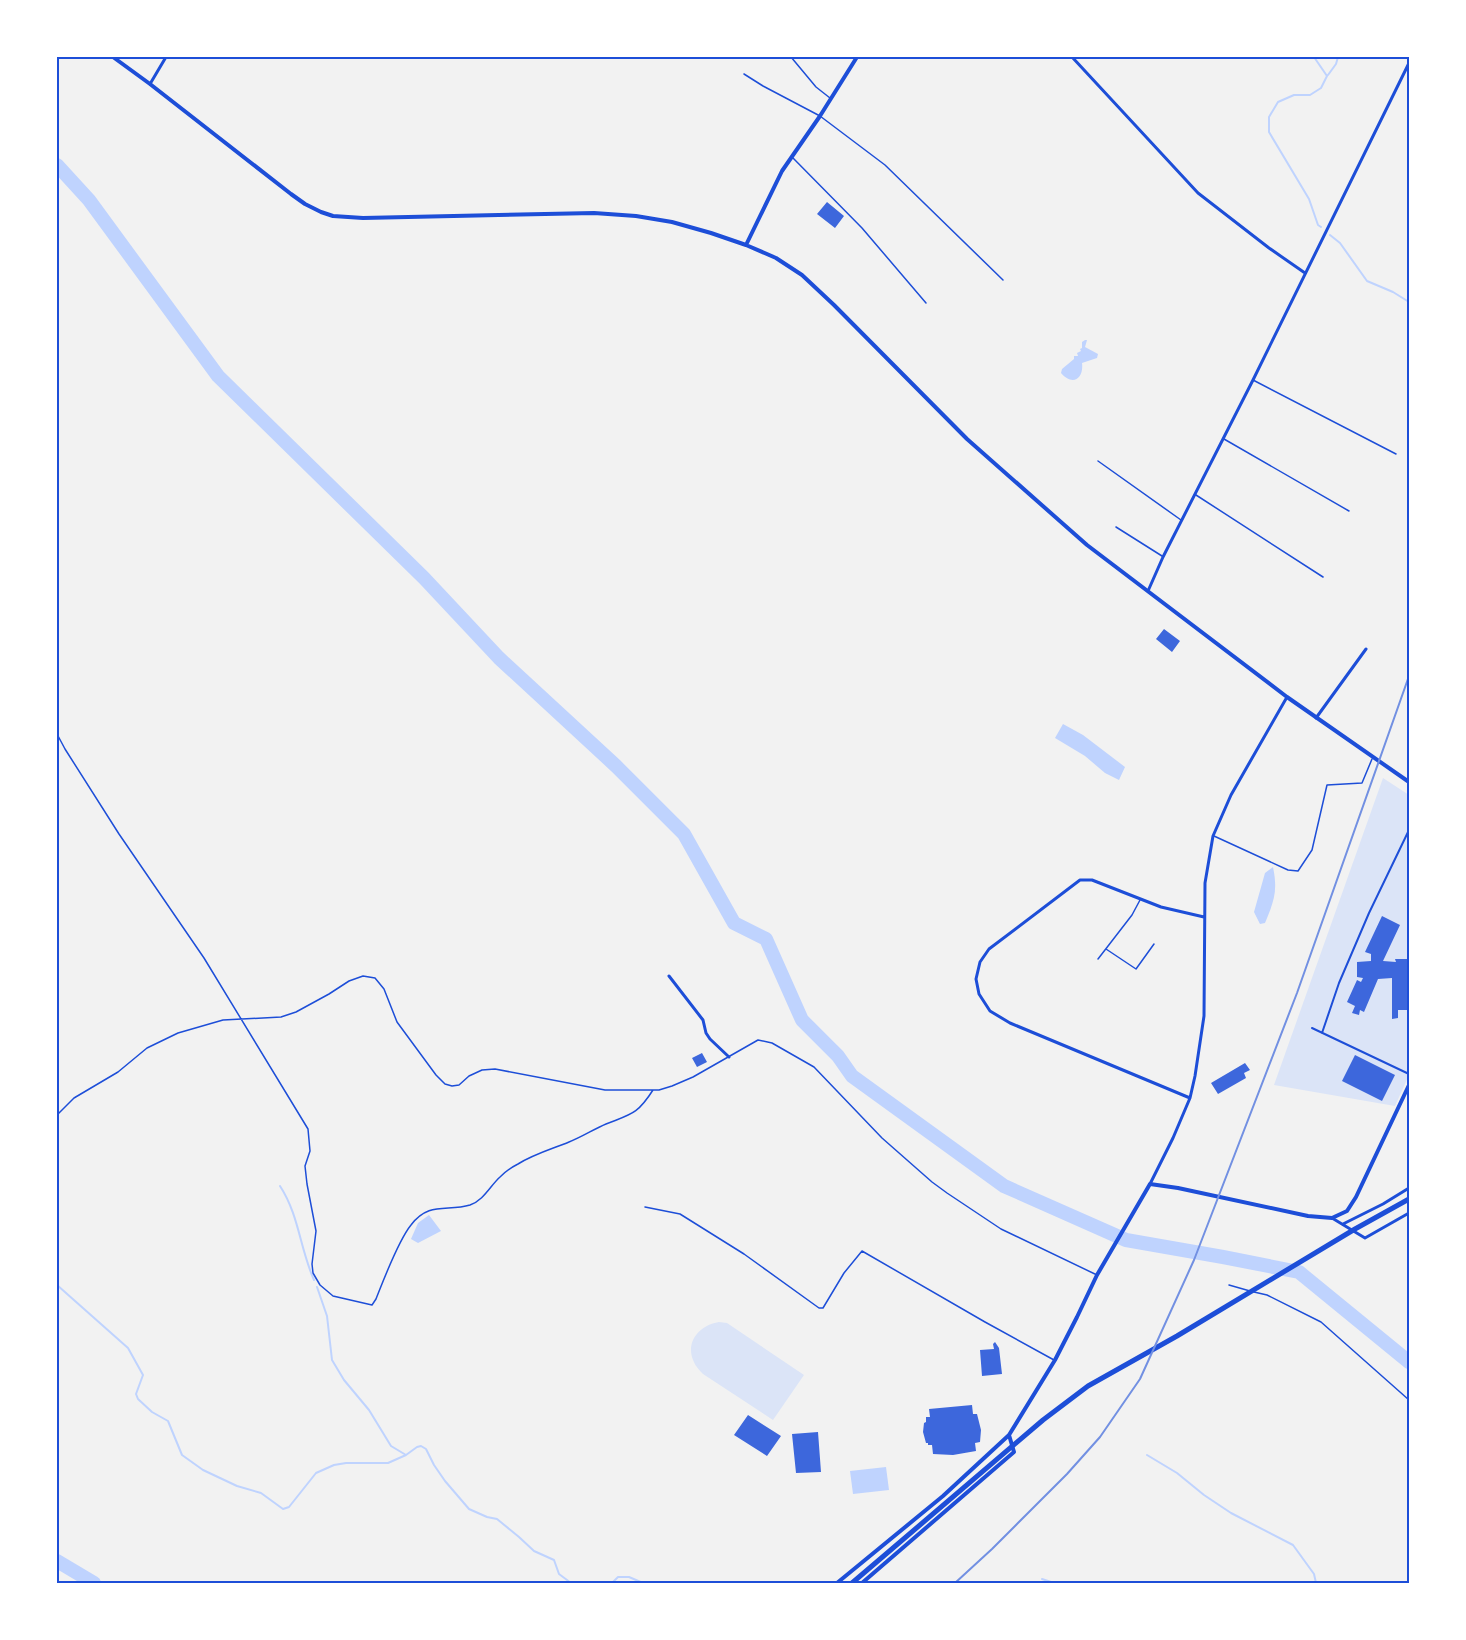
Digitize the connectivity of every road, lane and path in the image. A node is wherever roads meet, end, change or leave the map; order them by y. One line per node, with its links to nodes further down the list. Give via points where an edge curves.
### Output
1 (113, 57): 8 (street)
2 (166, 57): 8 (street)
3 (791, 57): 9 (lane)
4 (1073, 57): 13 (street, via 1198,193)
5 (854, 58): 9 (street)
6 (1409, 63): 13 (street)
7 (744, 74): 10 (lane)
8 (150, 84): 12 (street, via 291,194 333,216 594,213 672,222)
9 (831, 99): 10 (street)
10 (820, 116): 11 (street); 14 (lane, via 885,165)
11 (792, 157): 12 (street); 15 (lane, via 862,228)
12 (746, 245): 26 (street, via 802,275 967,439 1087,545)
13 (1305, 273): 16 (street)
14 (1003, 280)
15 (927, 303)
16 (1253, 380): 17 (street); 18 (lane)
17 (1224, 438): 20 (street); 21 (lane)
18 (1396, 454)
19 (1098, 461): 22 (lane)
20 (1195, 494): 22 (street); 25 (lane)
21 (1349, 511)
22 (1182, 521): 24 (street)
23 (1116, 526): 24 (lane)
24 (1163, 557): 26 (street)
25 (1323, 577)
26 (1148, 591): 28 (street)
27 (1366, 649): 29 (street)
28 (1287, 697): 29 (street); 34 (street, via 1231,795)
29 (1316, 718): 31 (street)
30 (57, 734): 41 (lane)
31 (1372, 758): 32 (street); 34 (lane, via 1362,783 1327,785 1312,850 1298,871)
32 (1409, 782)
33 (1409, 830): 43 (street, via 1369,913)
34 (1213, 836): 36 (street)
35 (1141, 899): 36 (street); 38 (lane); 48 (street, via 1092,880 1080,880 989,949 978,970 979,994 990,1011 1010,1023)
36 (1204, 917): 48 (street, via 1204,1016)
37 (1154, 944): 38 (lane, via 1136,969)
38 (1106, 949): 39 (lane)
39 (1098, 959)
40 (669, 976): 44 (street, via 703,1020 706,1034)
41 (239, 1018): 47 (lane, via 281,1017 349,981 363,976 375,978 384,989 397,1022 445,1084 459,1085 482,1070 495,1069 605,1090); 47 (lane, via 309,1129 307,1184 316,1231 313,1273 333,1296 366,1305 372,1305 376,1299 411,1224 421,1215 440,1207 471,1205 516,1165 623,1119 644,1105); 49 (lane, via 178,1033 147,1048 118,1072 74,1098)
42 (1312, 1028): 43 (street)
43 (1322, 1033): 45 (street)
44 (729, 1057): 47 (lane, via 693,1077); 57 (lane, via 758,1040 789,1051 814,1067 882,1138 947,1193 1000,1229)
45 (1409, 1074)
46 (1409, 1084): 55 (street, via 1356,1197 1347,1211)
47 (653, 1090)
48 (1190, 1098): 50 (street)
49 (57, 1115)
50 (1150, 1184): 55 (street); 57 (street)
51 (1409, 1188): 56 (street)
52 (1409, 1199): 63 (main road, via 1088,1386)
53 (645, 1207): 59 (lane, via 680,1214 819,1308 823,1308 862,1251)
54 (1409, 1214): 56 (street, via 1365,1238)
55 (1332, 1218): 56 (street)
56 (1343, 1224)
57 (1097, 1275): 59 (street)
58 (1229, 1285): 60 (lane, via 1267,1295 1321,1322)
59 (1055, 1360): 61 (street)
60 (1409, 1400)
61 (1009, 1435): 62 (street, via 943,1496); 64 (street, via 1014,1452)
62 (837, 1583)
63 (852, 1583)
64 (862, 1583)

